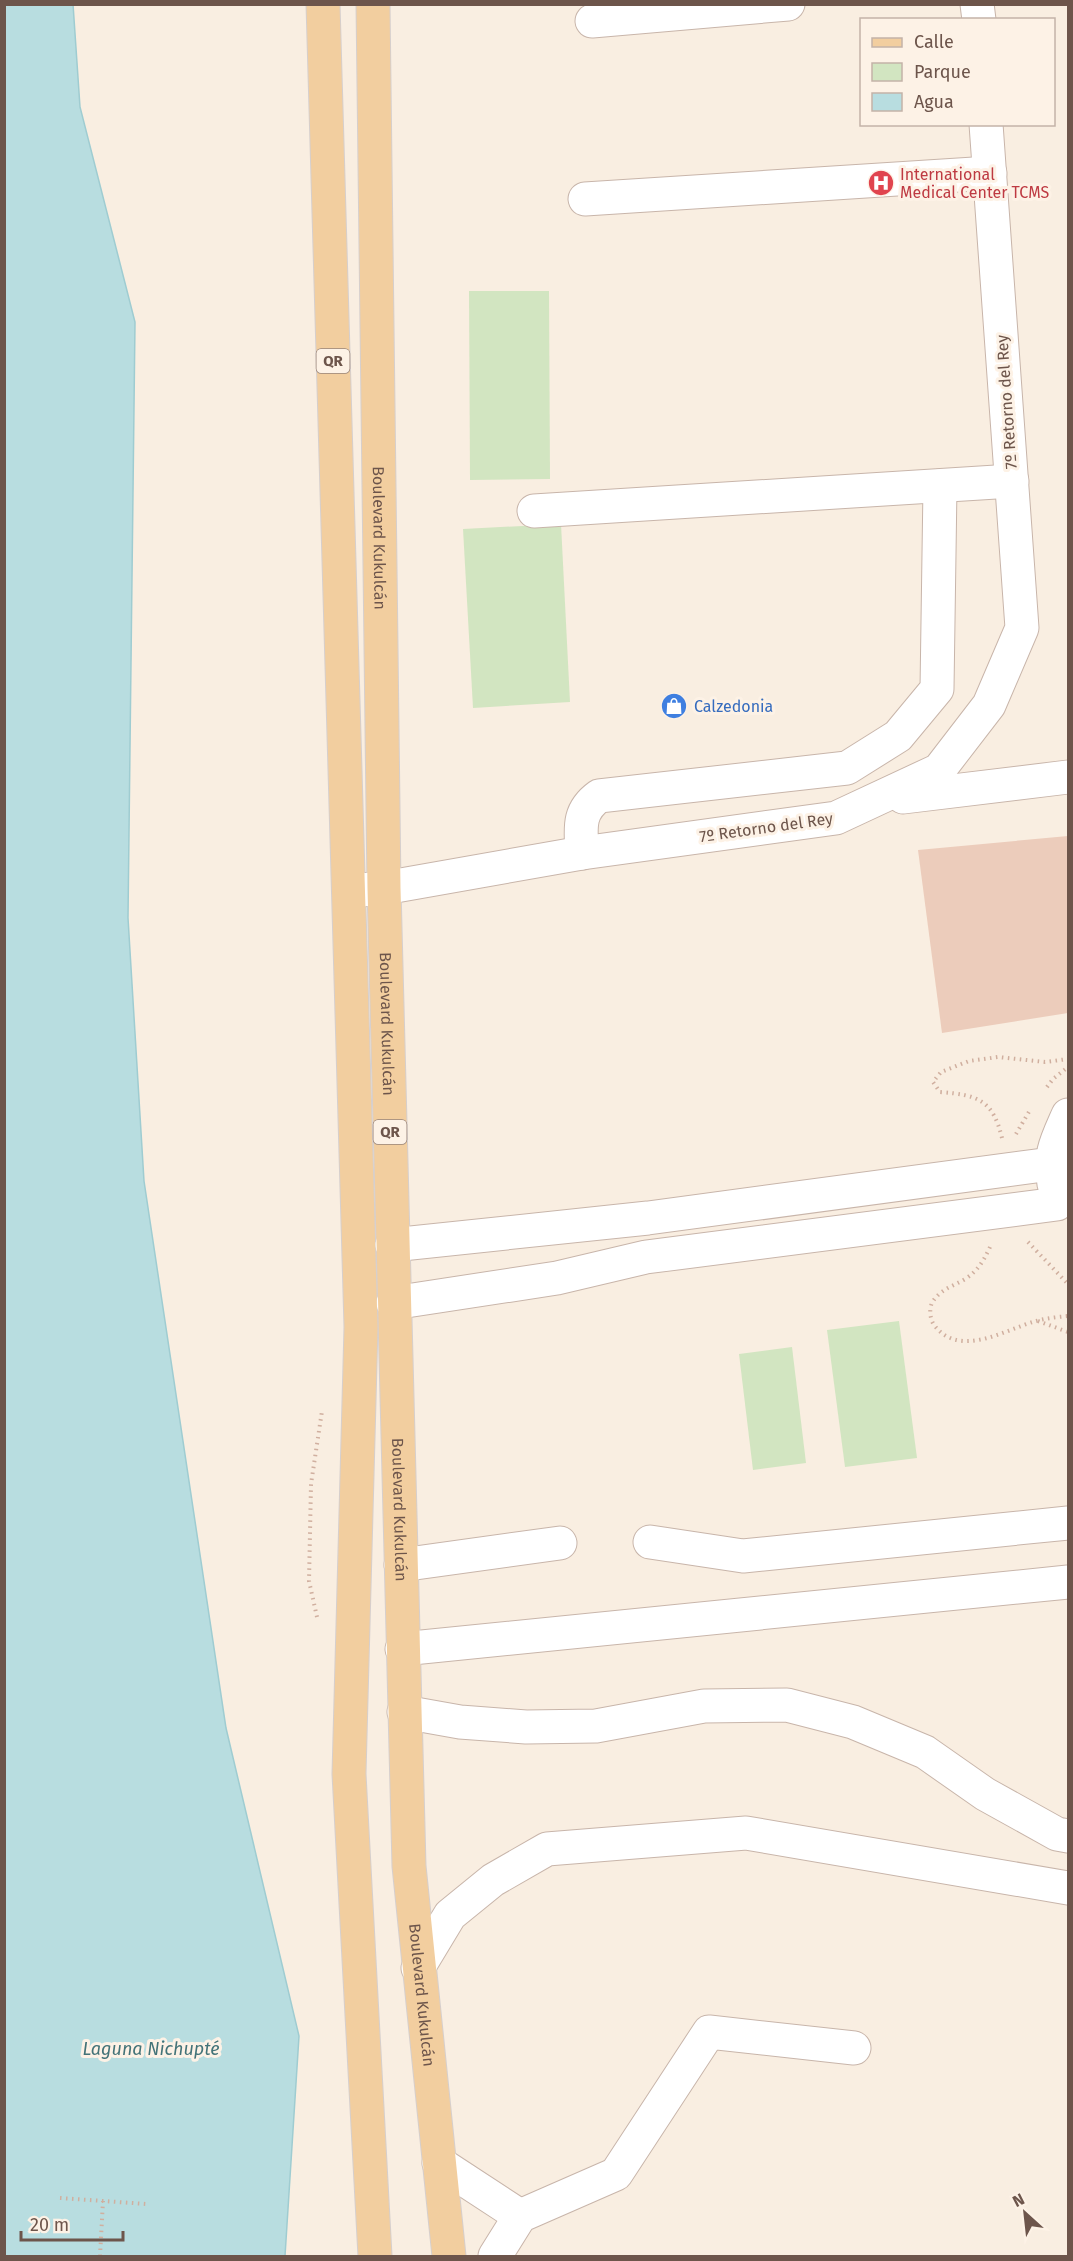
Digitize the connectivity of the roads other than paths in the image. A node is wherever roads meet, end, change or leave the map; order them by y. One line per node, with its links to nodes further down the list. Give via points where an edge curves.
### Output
1 (323, 4): 15 (main road, Boulevard Kukulcán / QR)
2 (373, 4): 14 (main road, Boulevard Kukulcán / QR)
3 (788, 4): 4 (street)
4 (592, 21)
5 (986, 126): 6 (street, 7º Retorno del Rey)
6 (990, 173): 7 (street); 8 (street, 7º Retorno del Rey)
7 (585, 199)
8 (1012, 481): 9 (street); 12 (street, 7º Retorno del Rey, via 1022,628 989,705 939,770)
9 (940, 486): 10 (street); 13 (street, via 937,689 897,736 847,768 598,796 587,804 581,825)
10 (534, 511)
11 (1068, 777): 12 (street)
12 (876, 800): 13 (street, 7º Retorno del Rey, via 836,818)
13 (582, 853): 14 (street, 7º Retorno del Rey)
14 (384, 888): 15 (street, 7º Retorno del Rey); 21 (main road, Boulevard Kukulcán / QR)
15 (349, 891): 38 (main road, Boulevard Kukulcán / QR, via 362,1327 349,1774)
16 (1068, 1115): 17 (street)
17 (1051, 1164): 18 (street); 19 (street)
18 (1063, 1213): 22 (street)
19 (648, 1218): 20 (street); 22 (street)
20 (554, 1227): 21 (street); 23 (street)
21 (393, 1245): 24 (main road, Boulevard Kukulcán / QR)
22 (646, 1257): 23 (street)
23 (556, 1278): 24 (street)
24 (393, 1303): 28 (main road, Boulevard Kukulcán / QR)
25 (1068, 1523): 26 (street, via 743,1556)
26 (650, 1542)
27 (560, 1544): 28 (street)
28 (401, 1565): 30 (main road, Boulevard Kukulcán / QR)
29 (1068, 1582): 30 (street)
30 (402, 1649): 31 (main road, Boulevard Kukulcán / QR)
31 (404, 1712): 32 (street, via 460,1722 596,1726 704,1706 787,1705 853,1722 925,1752 986,1794 1057,1834); 34 (main road, Boulevard Kukulcán / QR, via 409,1866)
32 (1068, 1836)
33 (1068, 1888): 34 (street, via 746,1833 547,1849 493,1880 450,1915)
34 (418, 1968): 36 (main road, Boulevard Kukulcán / QR)
35 (854, 2048): 37 (street, via 709,2032 616,2174)
36 (439, 2163): 37 (street); 39 (main road, Boulevard Kukulcán / QR)
37 (520, 2216): 40 (street)
38 (375, 2256)
39 (449, 2256)
40 (495, 2256)

